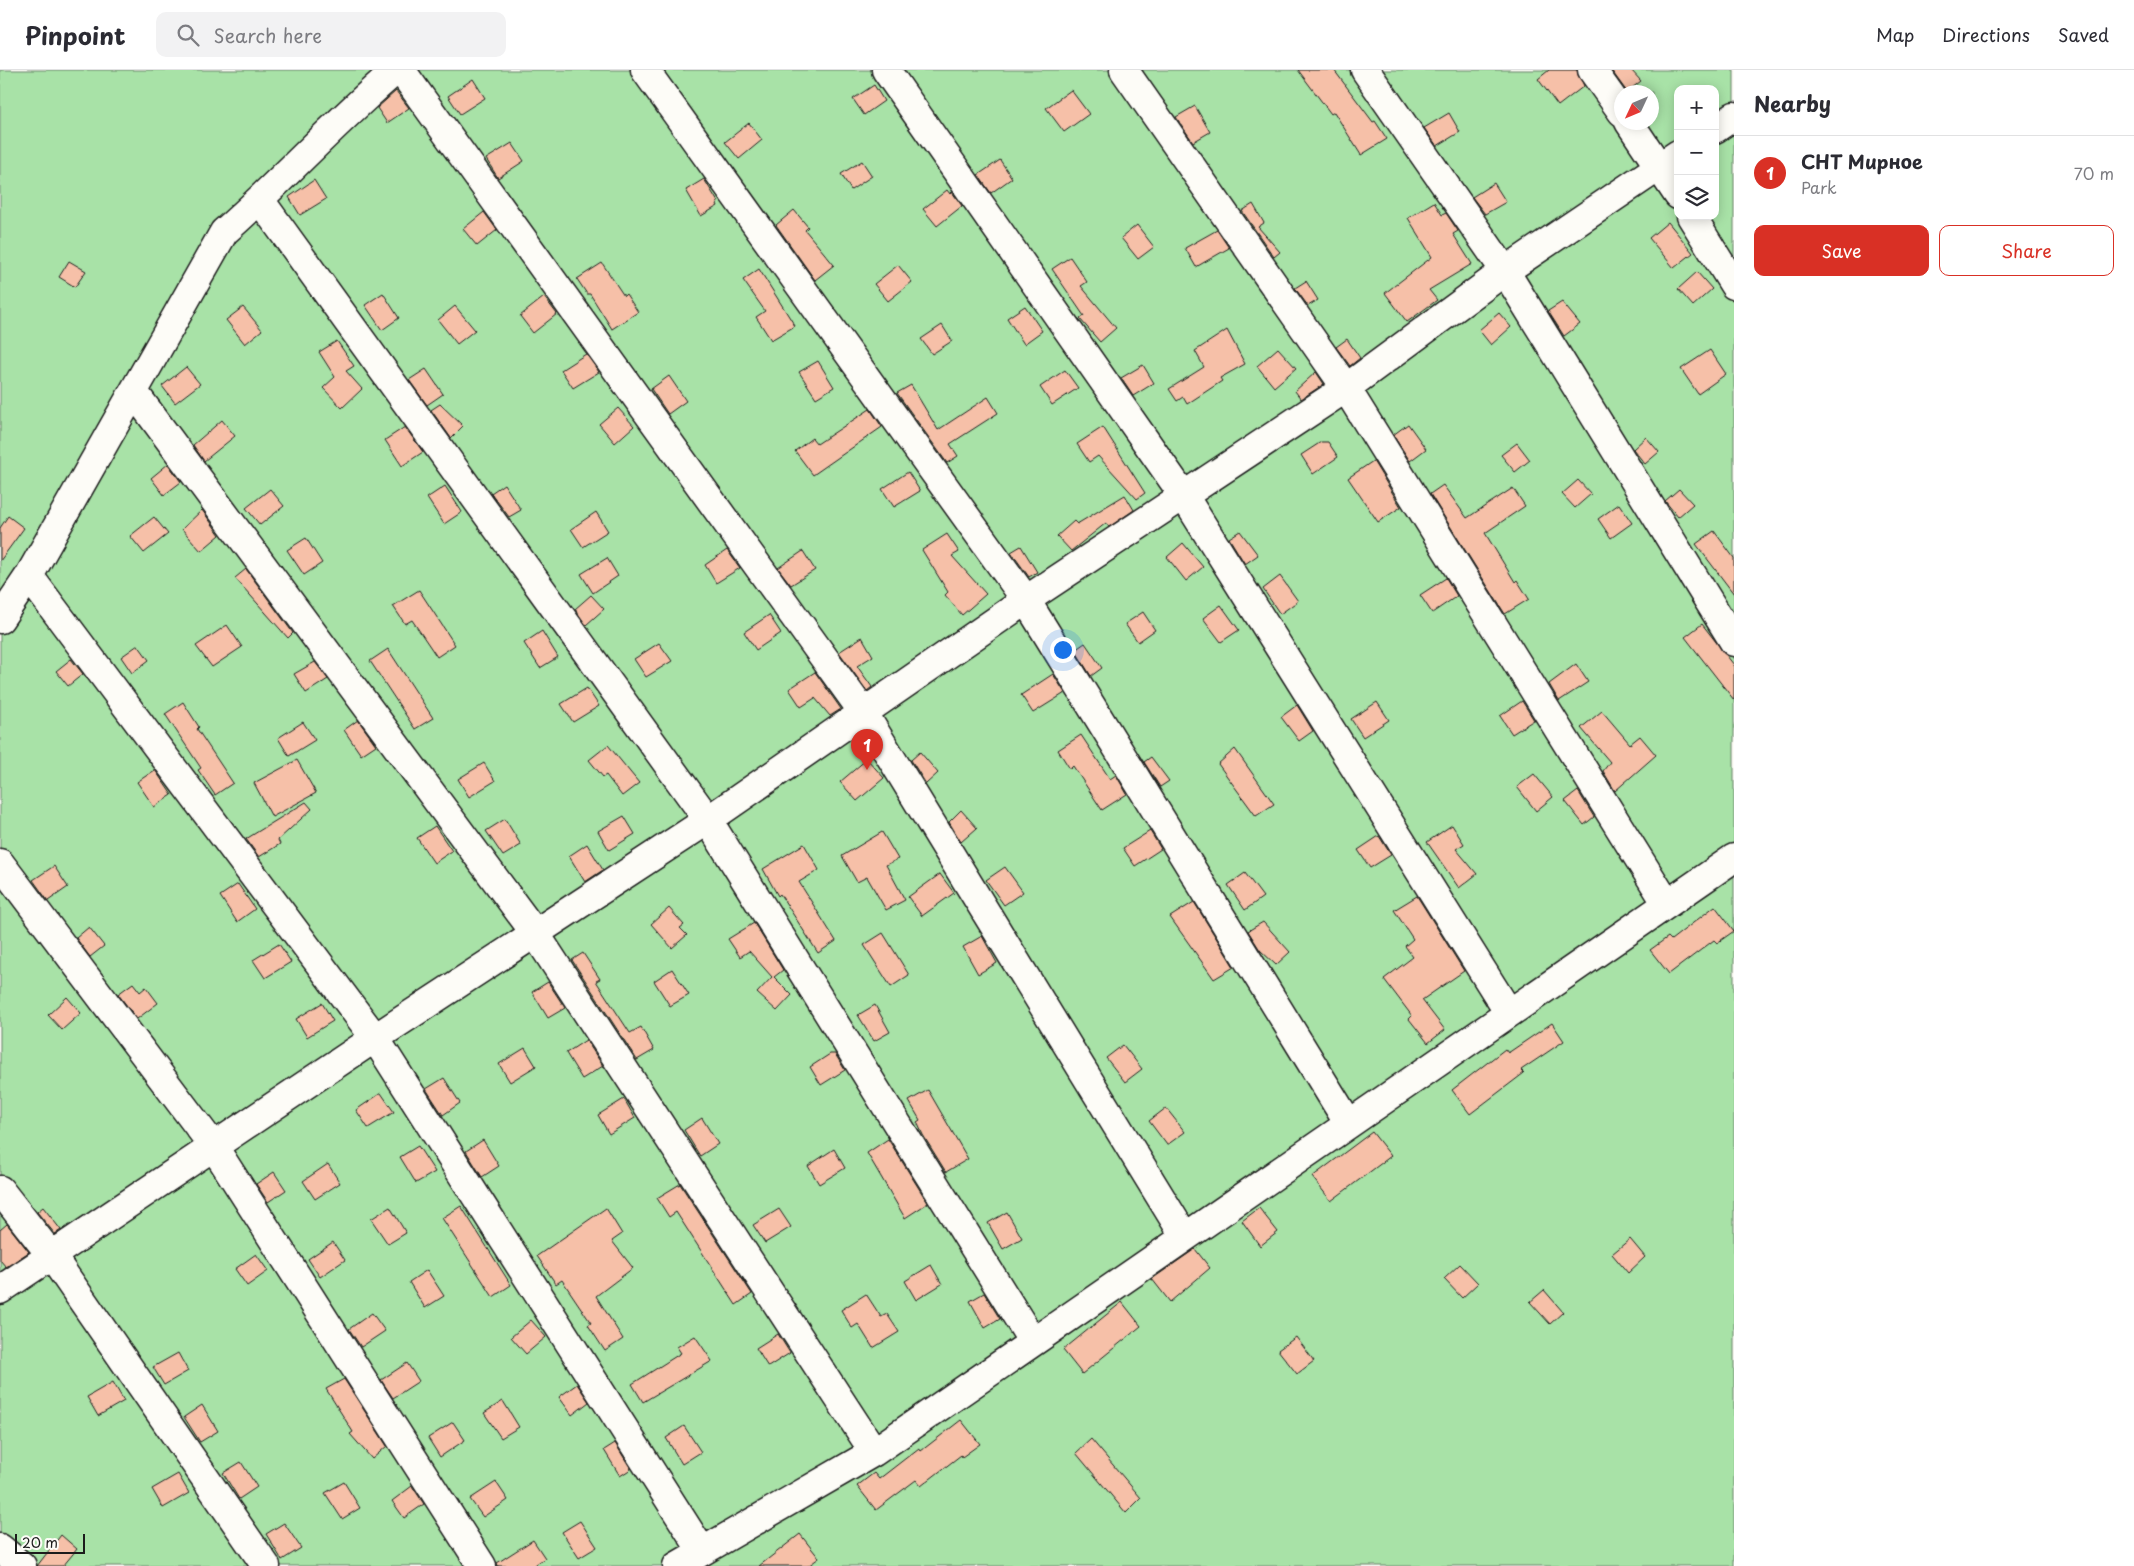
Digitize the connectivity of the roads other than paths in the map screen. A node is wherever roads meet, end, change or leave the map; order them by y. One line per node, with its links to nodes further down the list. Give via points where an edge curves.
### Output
1 (396, 70): 14 (street, via 351,108)
2 (401, 70): 25 (street)
3 (645, 70): 22 (street)
4 (886, 70): 20 (street)
5 (1124, 70): 18 (street)
6 (1365, 70): 16 (street)
7 (1592, 70): 8 (street)
8 (1614, 101)
9 (1734, 116): 10 (street)
10 (1719, 126)
11 (1637, 130): 12 (street)
12 (1669, 160): 13 (street); 16 (street)
13 (1674, 179)
14 (260, 200): 19 (street, via 224,232); 26 (street)
15 (1693, 220): 17 (street)
16 (1505, 271): 18 (street); 24 (street)
17 (1734, 286)
18 (1346, 388): 20 (street); 29 (street)
19 (134, 392): 21 (street); 30 (street)
20 (1184, 496): 22 (street); 31 (street)
21 (29, 576): 23 (street); 32 (street)
22 (1026, 600): 25 (street); 33 (street)
23 (0, 619)
24 (1734, 642)
25 (863, 712): 26 (street); 36 (street)
26 (708, 820): 30 (street); 39 (street)
27 (1734, 858): 29 (street)
28 (0, 863): 34 (street)
29 (1667, 904): 31 (street)
30 (535, 933): 32 (street); 40 (street)
31 (1510, 1013): 33 (street)
32 (376, 1038): 34 (street); 42 (street)
33 (1349, 1124): 36 (street)
34 (214, 1147): 37 (street); 45 (street)
35 (0, 1190): 37 (street)
36 (1186, 1237): 39 (street)
37 (51, 1255): 38 (street); 44 (street)
38 (0, 1290)
39 (1032, 1342): 40 (street)
40 (874, 1452): 42 (street)
41 (0, 1548): 43 (street)
42 (702, 1551): 46 (street)
43 (22, 1566)
44 (266, 1566)
45 (482, 1566)
46 (677, 1566)

